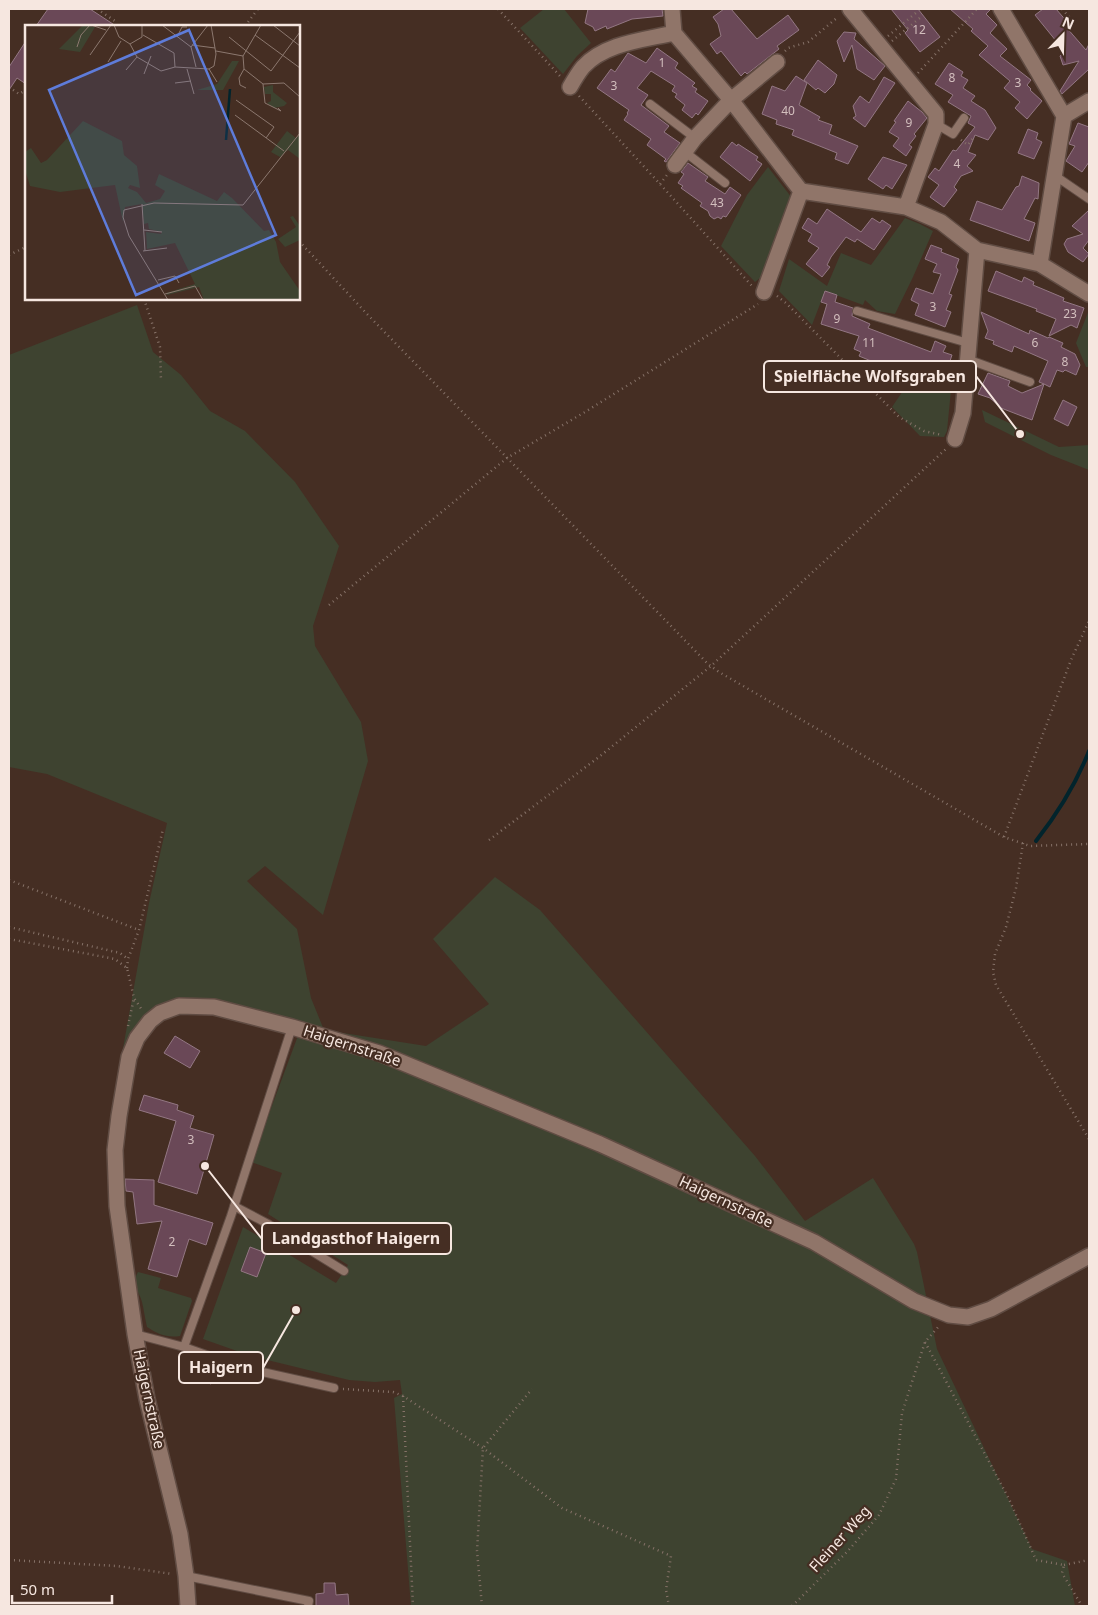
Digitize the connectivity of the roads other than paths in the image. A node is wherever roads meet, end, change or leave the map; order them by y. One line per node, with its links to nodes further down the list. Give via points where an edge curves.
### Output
1 (672, 9): 4 (street)
2 (1003, 10): 10 (street)
3 (846, 12): 12 (street, via 911,81 936,114)
4 (674, 32): 6 (street, via 613,48 597,56 583,67); 7 (street)
5 (777, 62): 7 (street)
6 (570, 87)
7 (731, 100): 13 (street); 18 (street)
8 (650, 104): 13 (lane)
9 (1086, 106): 10 (street)
10 (1064, 116): 16 (street)
11 (964, 118): 12 (lane, via 953,134)
12 (936, 124): 20 (street)
13 (695, 138): 14 (street)
14 (685, 152): 15 (street); 17 (lane)
15 (675, 165)
16 (1054, 175): 19 (lane); 22 (street)
17 (725, 183)
18 (801, 191): 20 (street); 24 (street)
19 (1089, 198)
20 (906, 207): 21 (street, via 941,222)
21 (977, 250): 22 (street); 26 (street)
22 (1040, 264): 23 (street)
23 (1089, 294)
24 (763, 295)
25 (858, 311): 26 (lane)
26 (968, 343): 27 (street)
27 (967, 359): 28 (lane); 29 (street, via 963,413)
28 (1030, 382)
29 (955, 439)
30 (292, 1027): 31 (lane); 32 (street, Haigernstraße, via 379,1053 600,1144 814,1242 914,1301 950,1315 968,1317 991,1309); 34 (street, Haigernstraße, via 214,1007 178,1006 160,1013 137,1038 129,1057 116,1150 117,1206)
31 (234, 1206): 33 (lane); 35 (lane)
32 (1089, 1256)
33 (344, 1271)
34 (135, 1334): 35 (lane); 37 (street, Haigernstraße, via 180,1534)
35 (184, 1347): 36 (lane, via 240,1367)
36 (334, 1388)
37 (186, 1576): 38 (street, Haigernstraße); 39 (lane, via 309,1602)
38 (188, 1606)
39 (308, 1606)

